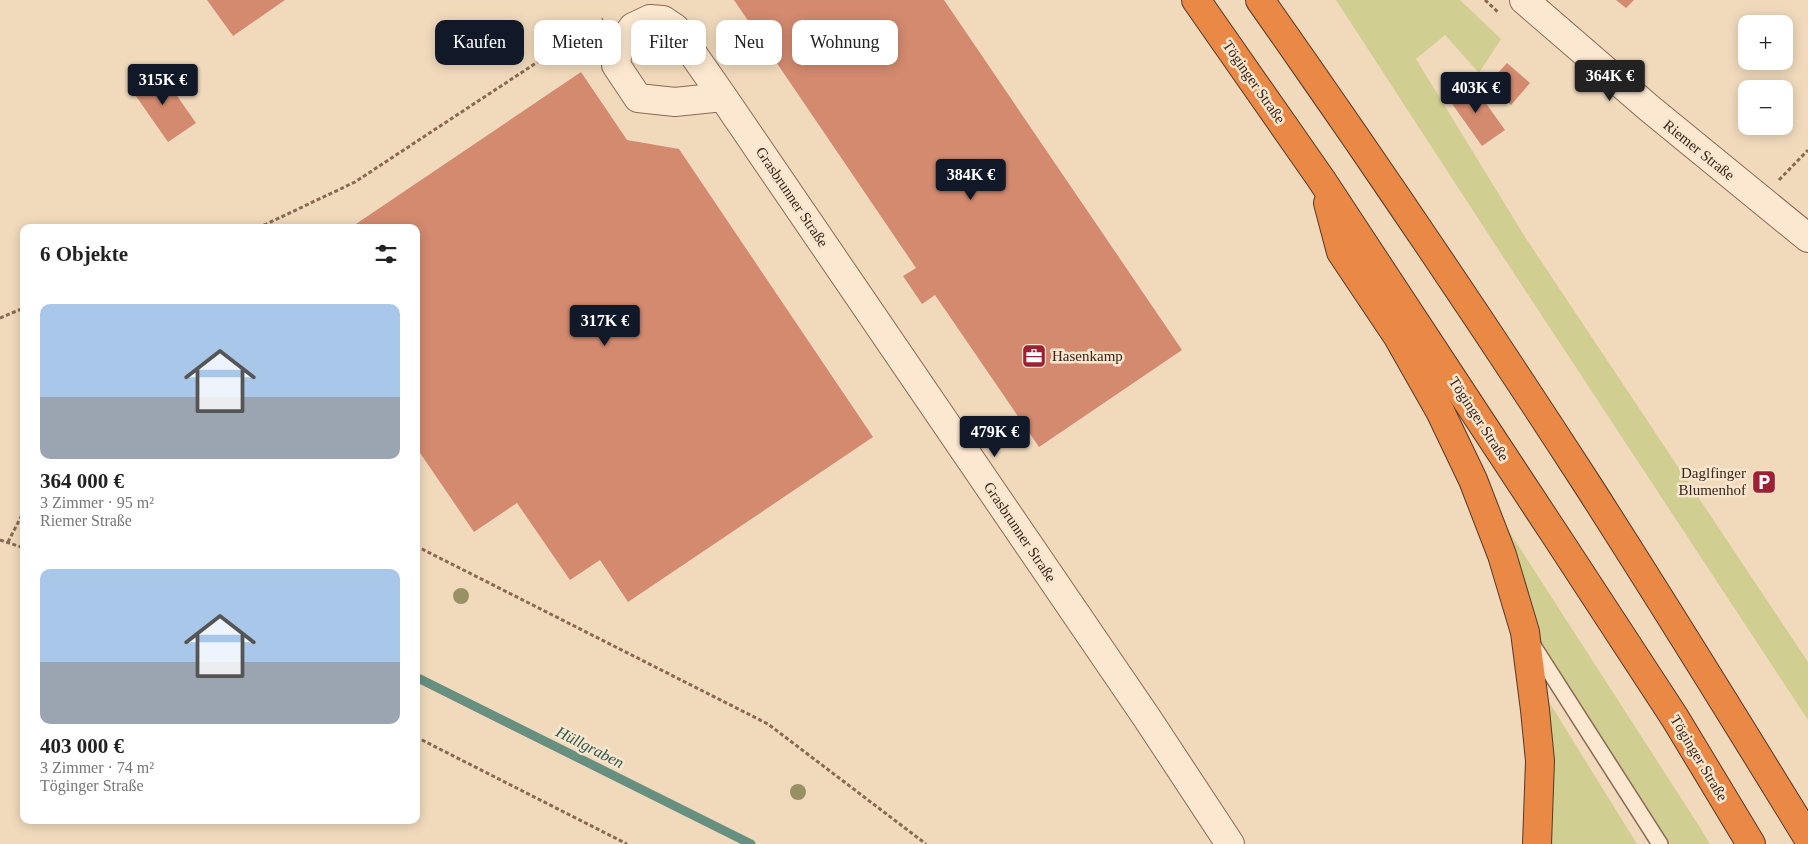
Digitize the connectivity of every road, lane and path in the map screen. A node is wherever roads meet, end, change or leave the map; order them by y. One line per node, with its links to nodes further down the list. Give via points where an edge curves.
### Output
1 (1196, 0): 7 (highway, Töginger Straße)
2 (1260, 0): 20 (highway, via 1374,163 1586,483)
3 (1524, 0): 10 (street, Riemer Straße, via 1648,108)
4 (605, 17): 9 (path, via 355,182)
5 (723, 97): 23 (street, Grasbrunner Straße)
6 (1808, 150): 8 (path)
7 (1321, 179): 18 (highway, via 1341,252 1398,337 1440,411 1473,480 1502,555); 26 (highway, Töginger Straße, via 1664,702)
8 (1777, 182)
9 (266, 224)
10 (1808, 238)
11 (20, 310): 12 (path)
12 (0, 318)
13 (20, 519): 15 (path)
14 (0, 540): 15 (path)
15 (8, 542): 16 (path)
16 (20, 546)
17 (420, 548): 22 (path, via 768,724)
18 (1524, 632): 24 (highway, via 1540,761); 25 (lane)
19 (420, 739): 21 (path)
20 (1808, 838)
21 (626, 844)
22 (926, 844)
23 (1230, 844)
24 (1537, 844)
25 (1660, 844)
26 (1751, 844)

